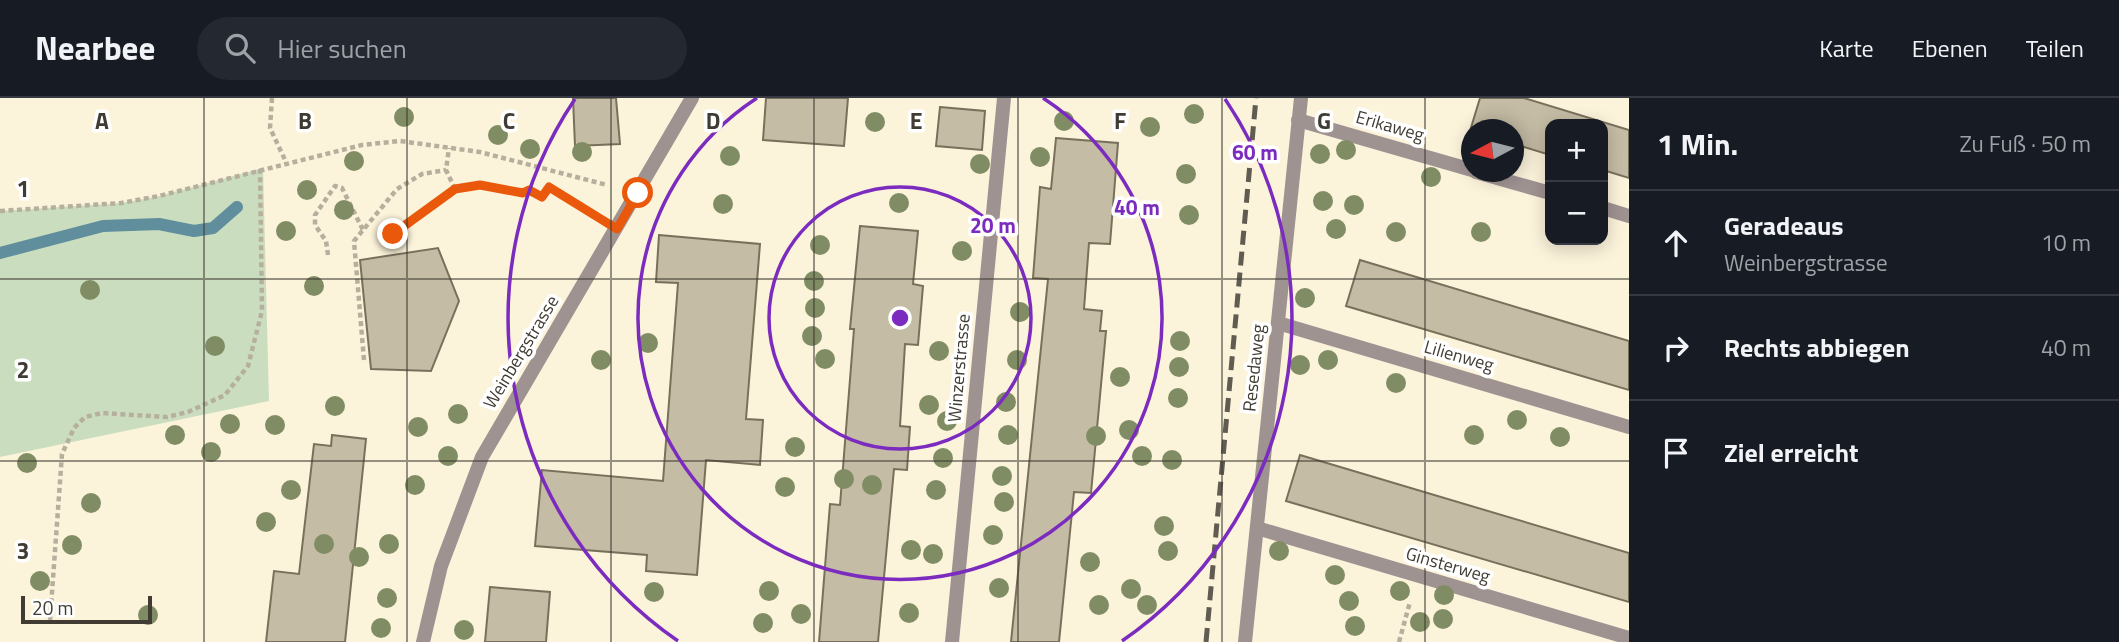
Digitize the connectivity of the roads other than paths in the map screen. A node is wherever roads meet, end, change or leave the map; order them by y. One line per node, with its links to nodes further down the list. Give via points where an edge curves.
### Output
1 (692, 98): 14 (street, Weinbergstrasse, via 482,457 441,566)
2 (1004, 98): 15 (street, Winzerstrasse)
3 (1301, 98): 4 (street, Resedaweg)
4 (1298, 120): 5 (street, Erikaweg); 10 (street, Resedaweg)
5 (1461, 167)
6 (1512, 182): 7 (street, Erikaweg)
7 (1545, 192)
8 (1608, 210): 9 (street)
9 (1629, 216)
10 (1278, 323): 11 (street, Lilienweg); 12 (street, Resedaweg)
11 (1629, 427)
12 (1256, 528): 13 (street, Ginsterweg); 16 (street, Resedaweg)
13 (1629, 638)
14 (423, 642)
15 (953, 642)
16 (1245, 642)

